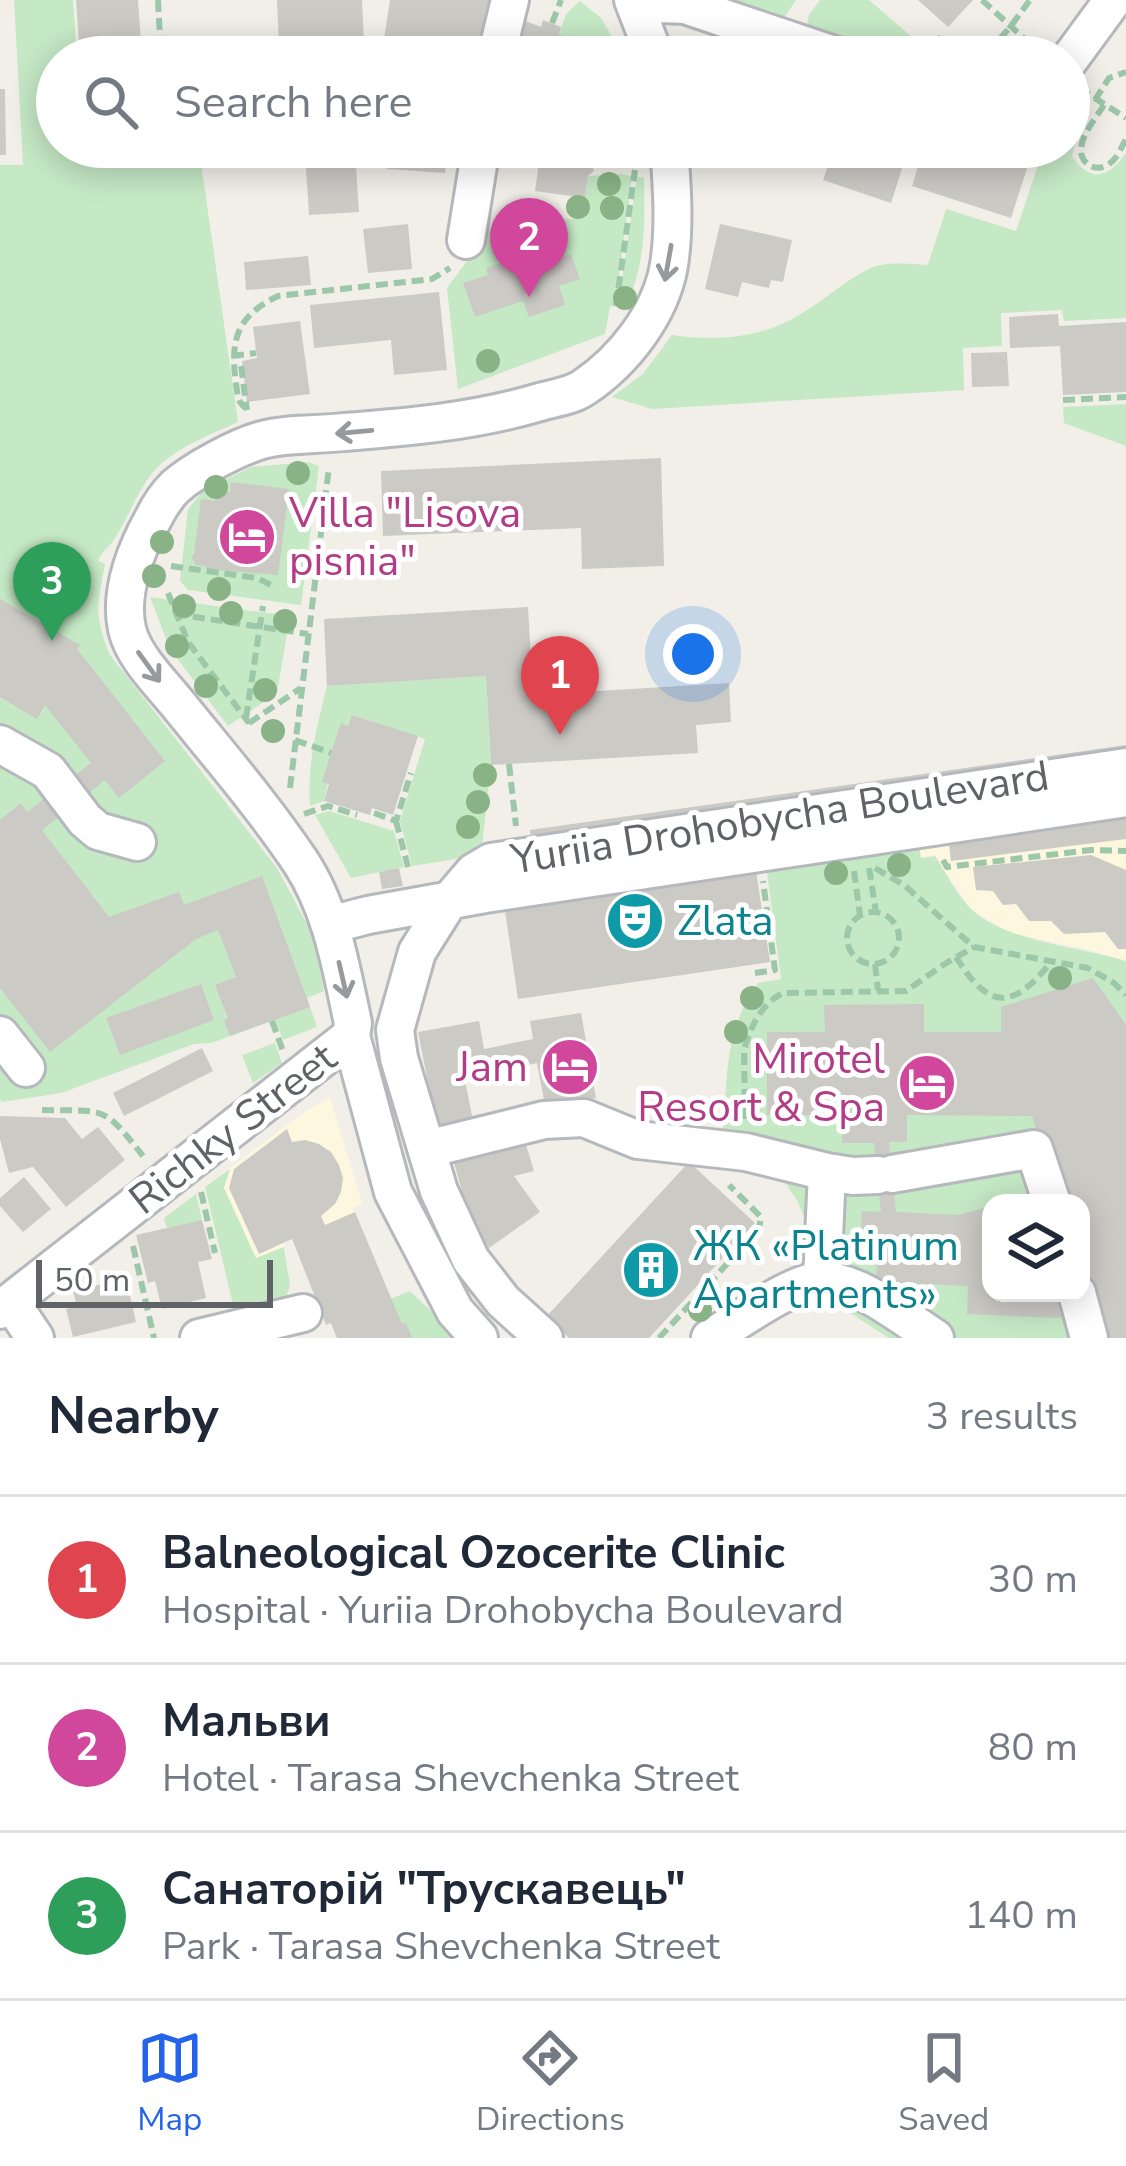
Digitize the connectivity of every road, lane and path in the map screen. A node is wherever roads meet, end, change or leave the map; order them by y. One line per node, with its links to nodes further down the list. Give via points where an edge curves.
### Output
1 (158, 0): 10 (path)
2 (511, 0): 11 (street)
3 (561, 0): 8 (path)
4 (982, 0): 9 (path)
5 (1030, 0): 9 (path)
6 (635, 2): 12 (street); 13 (street, via 686,5)
7 (1120, 2): 16 (street)
8 (552, 23)
9 (1010, 25): 14 (path); 15 (path)
10 (160, 36)
11 (502, 36)
12 (647, 36)
13 (775, 36)
14 (1000, 36)
15 (1022, 36)
16 (1090, 52)
17 (1126, 72): 19 (path, via 1108,78)
18 (1090, 94): 19 (path)
19 (1095, 100): 20 (path)
20 (1104, 105): 21 (path); 22 (path)
21 (1126, 118)
22 (1090, 128)
23 (1124, 145): 24 (path, via 1113,162)
24 (1090, 166)
25 (478, 168): 28 (street)
26 (635, 168): 29 (path)
27 (671, 168): 70 (street, one-way to 70, via 669,267 660,298 622,354 580,390 443,424 263,440 173,488 132,564 128,635 302,864)
28 (466, 241): 31 (path, via 457,263 432,279 269,300 240,329)
29 (616, 313)
30 (256, 353): 31 (path)
31 (232, 356): 35 (path)
32 (241, 366): 35 (path)
33 (1126, 397): 34 (path)
34 (1063, 400)
35 (247, 409): 36 (path)
36 (248, 422)
37 (331, 453): 44 (path)
38 (171, 566): 39 (path)
39 (273, 586)
40 (168, 593): 42 (path)
41 (262, 606): 43 (path)
42 (175, 614): 43 (path); 46 (path)
43 (259, 626): 44 (path); 46 (path)
44 (308, 634): 45 (path)
45 (301, 688): 46 (path); 48 (path)
46 (247, 720): 47 (path)
47 (237, 731)
48 (294, 740): 50 (path); 55 (path)
49 (0, 744): 61 (street, via 48,771 98,830)
50 (332, 752)
51 (509, 764): 56 (path)
52 (1126, 767): 67 (street, Yuriia Drohobycha Boulevard, via 490,862)
53 (411, 773): 60 (path)
54 (1126, 798): 63 (street, Yuriia Drohobycha Boulevard)
55 (289, 803)
56 (514, 807)
57 (374, 813): 60 (path)
58 (357, 815): 59 (path, via 328,806)
59 (296, 817)
60 (396, 821): 66 (path)
61 (137, 842)
62 (1126, 851): 65 (path, via 947,868)
63 (862, 852): 64 (street, Yuriia Drohobycha Boulevard); 68 (path); 69 (path); 71 (path)
64 (759, 853): 67 (street, Yuriia Drohobycha Boulevard); 75 (path, via 776,970)
65 (940, 857)
66 (408, 867)
67 (449, 901): 70 (street, Yuriia Drohobycha Boulevard); 86 (street, via 417,952 395,1030)
68 (876, 912): 69 (path); 74 (path, via 896,926 898,943)
69 (860, 915): 74 (path, via 847,941 860,960)
70 (331, 925): 80 (street, one-way to 80)
71 (974, 947): 72 (path); 73 (path)
72 (956, 957): 73 (path, via 983,992 1005,998 1033,985); 76 (path, via 906,991)
73 (1051, 961): 77 (path, via 1088,968)
74 (874, 964): 76 (path)
75 (755, 974)
76 (878, 992): 84 (path, via 783,993 767,1004 744,1049)
77 (1126, 995)
78 (272, 1021): 81 (path)
79 (0, 1035): 82 (street)
80 (351, 1036): 95 (street, Richky Street); 100 (street, via 393,1192 455,1311)
81 (288, 1063)
82 (26, 1068)
83 (42, 1110): 87 (path, via 102,1112)
84 (746, 1115)
85 (686, 1146): 86 (street, via 638,1140 584,1118 544,1120); 88 (street); 102 (path, via 762,1223)
86 (427, 1150): 101 (street, via 471,1260)
87 (152, 1169)
88 (827, 1172): 90 (street, via 885,1174 1034,1150); 93 (street)
89 (198, 1179): 92 (path)
90 (1049, 1194)
91 (129, 1231): 98 (path)
92 (215, 1253)
93 (822, 1280): 103 (street); 104 (street, via 863,1292)
94 (1079, 1302): 105 (street)
95 (5, 1306): 97 (street)
96 (303, 1313): 99 (street)
97 (35, 1338)
98 (154, 1338)
99 (199, 1338)
100 (479, 1338)
101 (544, 1338)
102 (658, 1338)
103 (710, 1338)
104 (935, 1338)
105 (1089, 1338)

